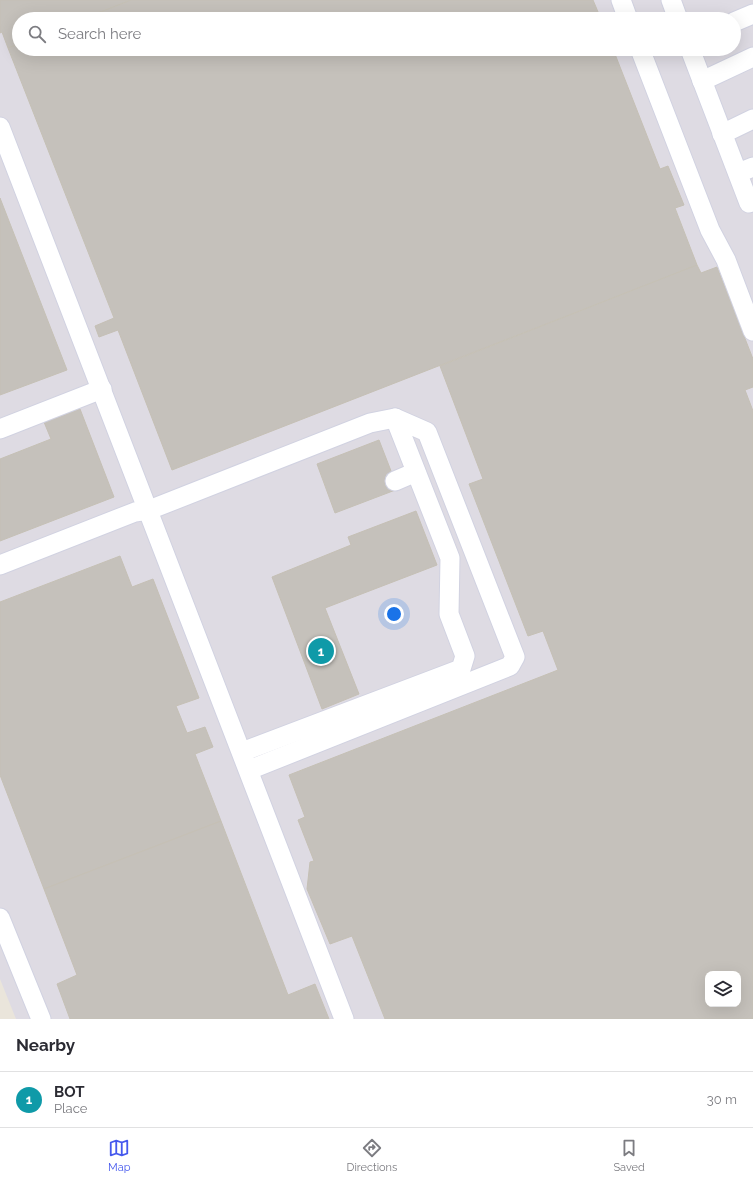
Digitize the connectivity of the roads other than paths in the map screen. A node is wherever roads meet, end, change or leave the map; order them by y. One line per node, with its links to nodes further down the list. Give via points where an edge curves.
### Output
1 (621, 0): 3 (lane)
2 (671, 0): 4 (lane)
3 (625, 12)
4 (675, 12)
5 (753, 14): 6 (lane)
6 (741, 19)
7 (643, 56): 16 (lane, via 710,230 726,260)
8 (693, 56): 10 (lane)
9 (753, 57): 10 (lane)
10 (702, 81): 13 (lane)
11 (753, 119): 13 (lane)
12 (0, 127): 17 (lane)
13 (722, 134): 14 (lane)
14 (745, 170): 15 (lane, via 749,203)
15 (753, 201)
16 (753, 331)
17 (102, 389): 19 (lane); 22 (lane)
18 (395, 418): 20 (lane); 22 (lane, via 370,423); 25 (lane, via 427,432 515,656 510,666)
19 (0, 429)
20 (416, 472): 21 (lane); 24 (lane, via 450,558 448,614 465,656 461,669)
21 (395, 481)
22 (149, 510): 23 (lane, via 135,512); 24 (lane)
23 (0, 565)
24 (242, 752): 25 (lane)
25 (249, 770): 28 (lane)
26 (0, 918): 27 (lane)
27 (41, 1019)
28 (344, 1019)

